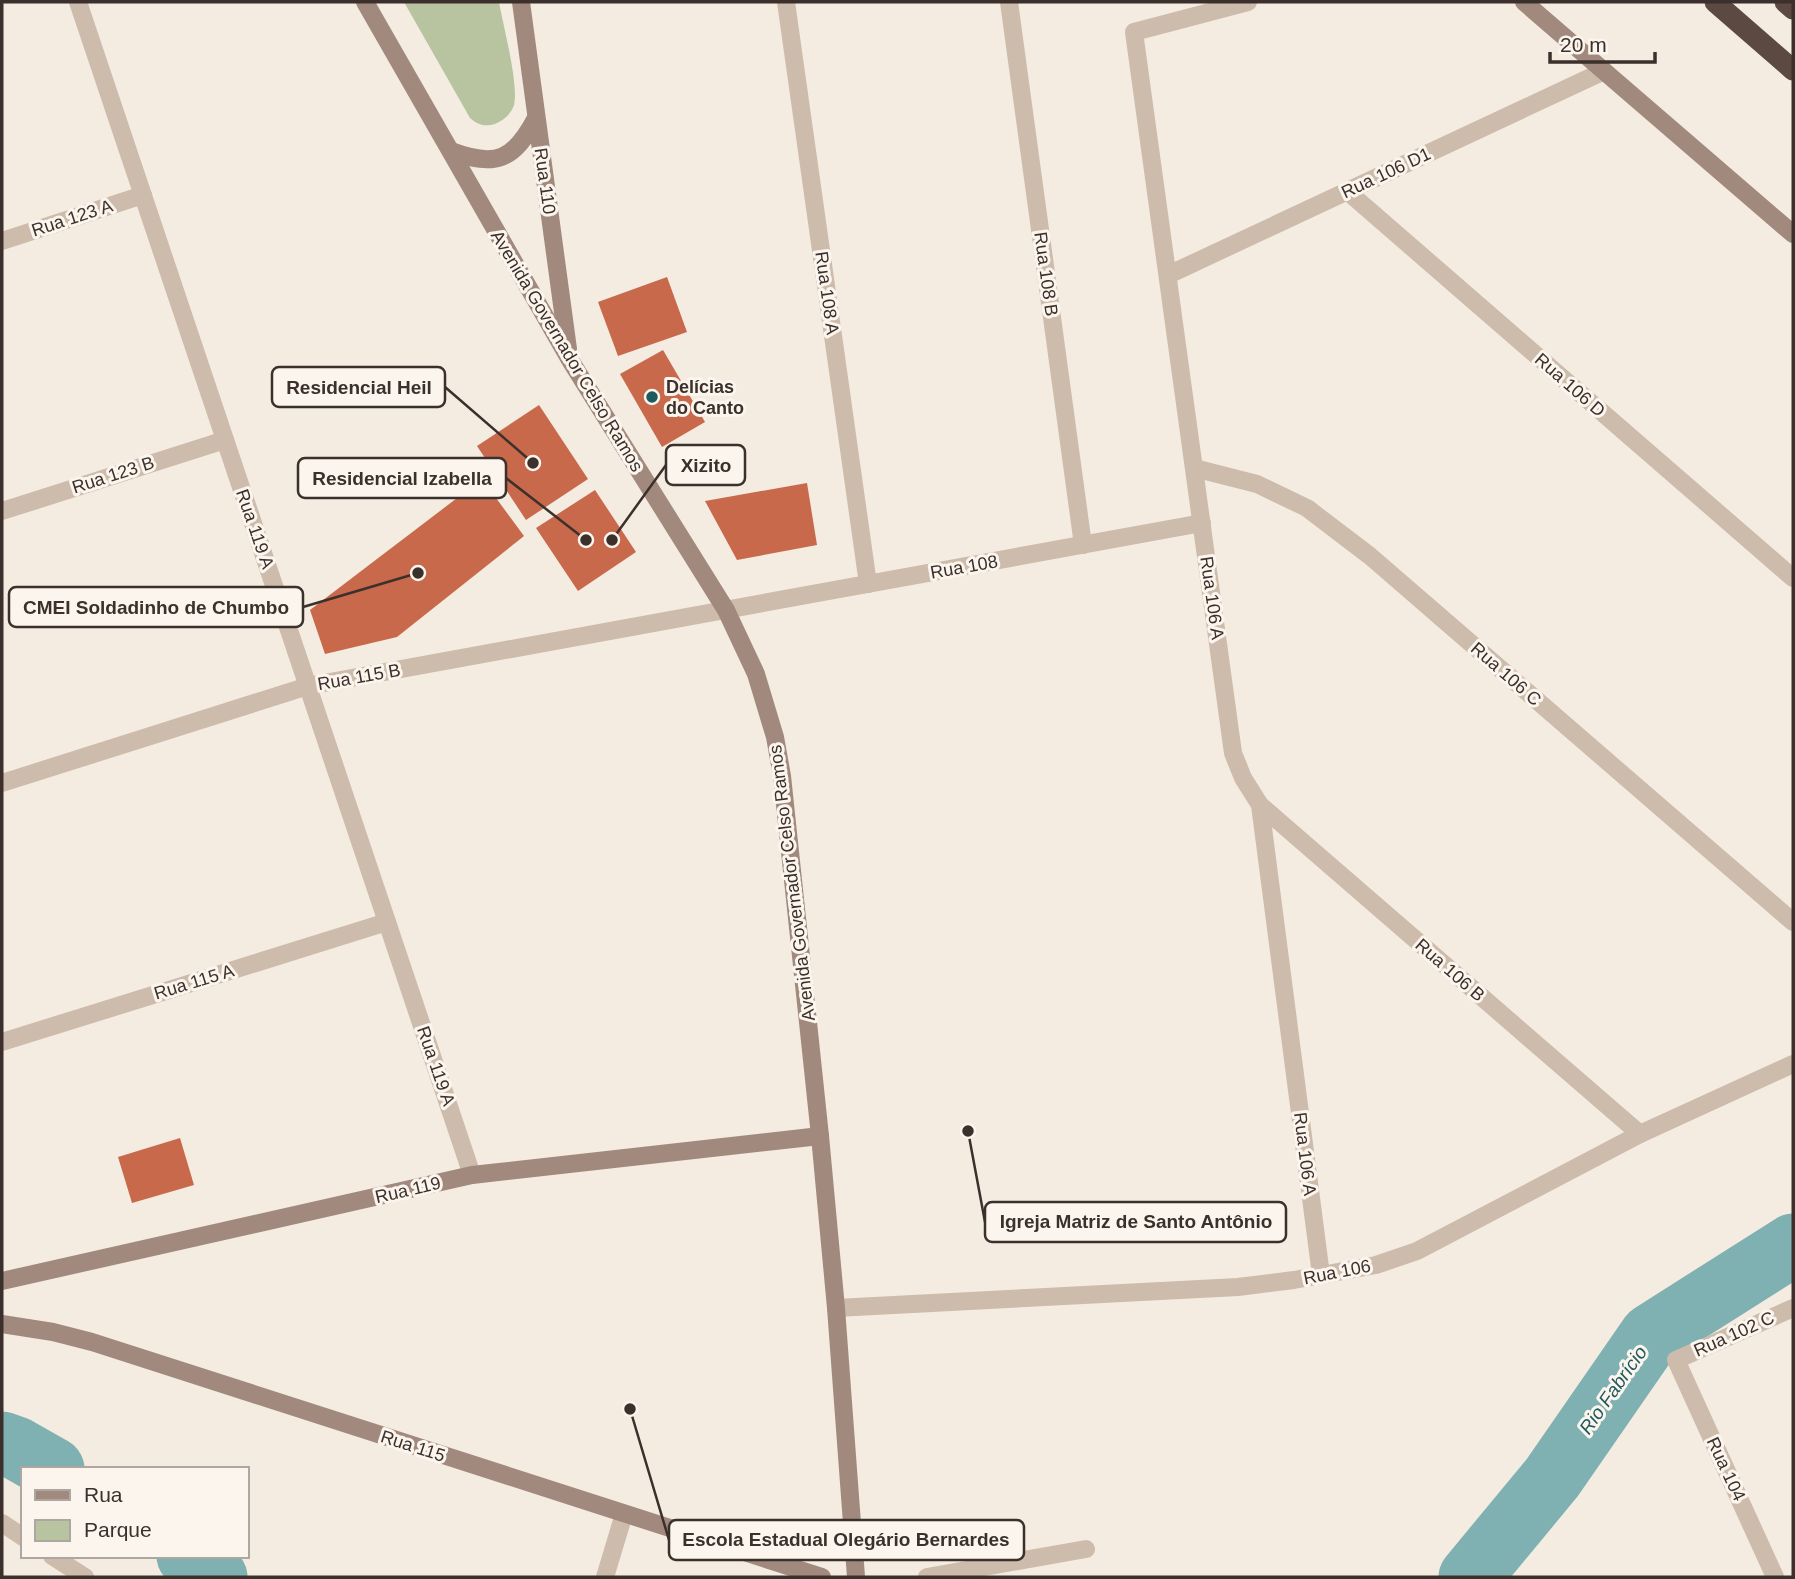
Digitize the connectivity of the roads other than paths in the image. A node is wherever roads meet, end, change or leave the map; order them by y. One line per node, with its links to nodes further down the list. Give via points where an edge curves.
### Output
1 (78, 2): 16 (street, Rua 119 A)
2 (365, 2): 14 (main road, Avenida Governador Celso Ramos)
3 (521, 2): 13 (main road, Rua 110)
4 (786, 2): 27 (street, Rua 108 A)
5 (1009, 2): 25 (street, Rua 108 B)
6 (1248, 2): 19 (street, Rua 106 A, via 1134,32)
7 (1524, 2): 12 (main road)
8 (1715, 2): 11 (highway)
9 (1785, 2): 10 (highway)
10 (1793, 9)
11 (1793, 70)
12 (1604, 71): 15 (street, Rua 106 D1); 17 (main road)
13 (536, 118): 14 (main road, via 524,142 503,157 476,160); 20 (main road, Rua 110)
14 (451, 151): 20 (main road, Avenida Governador Celso Ramos)
15 (1347, 191): 19 (street, Rua 106 D1); 26 (street, Rua 106 D)
16 (143, 195): 18 (street, Rua 123 A); 21 (street, Rua 119 A)
17 (1793, 234)
18 (2, 241)
19 (1168, 275): 22 (street, Rua 106 A)
20 (570, 360): 28 (main road, Avenida Governador Celso Ramos)
21 (225, 440): 23 (street, Rua 123 B); 29 (street, Rua 119 A)
22 (1194, 468): 24 (street, Rua 106 A); 33 (street, Rua 106 C, via 1257,484 1307,508 1370,556)
23 (2, 511)
24 (1202, 523): 25 (street, Rua 108); 31 (street, Rua 106 A, via 1233,753)
25 (1083, 545): 27 (street, Rua 108)
26 (1793, 578)
27 (868, 584): 28 (street, Rua 108)
28 (726, 610): 29 (street, Rua 115 B); 37 (main road, Avenida Governador Celso Ramos, via 756,674 775,737)
29 (308, 686): 30 (street, Rua 115 B); 32 (street, Rua 119 A)
30 (2, 783)
31 (1260, 805): 36 (street, Rua 106 B); 39 (street, Rua 106 A)
32 (387, 922): 34 (street, Rua 115 A); 38 (street, Rua 119 A)
33 (1793, 922)
34 (2, 1042)
35 (1793, 1064): 36 (street, Rua 106)
36 (1640, 1134): 39 (street, Rua 106, via 1417,1251 1376,1265)
37 (821, 1136): 38 (main road, Rua 119); 41 (main road, Avenida Governador Celso Ramos)
38 (472, 1175): 40 (main road, Rua 119)
39 (1321, 1275): 41 (street, Rua 106, via 1238,1287)
40 (2, 1281)
41 (836, 1308): 53 (main road, Avenida Governador Celso Ramos)
42 (1793, 1308): 44 (street, Rua 102 C)
43 (2, 1324): 45 (main road, Rua 115, via 92,1342)
44 (1676, 1360): 55 (street, Rua 104)
45 (624, 1514): 51 (street); 52 (main road, Rua 115)
46 (2, 1523): 47 (street)
47 (21, 1536)
48 (1086, 1549): 54 (street)
49 (55, 1558): 50 (street)
50 (85, 1577)
51 (605, 1577)
52 (822, 1577)
53 (856, 1577)
54 (928, 1577)
55 (1775, 1577)

